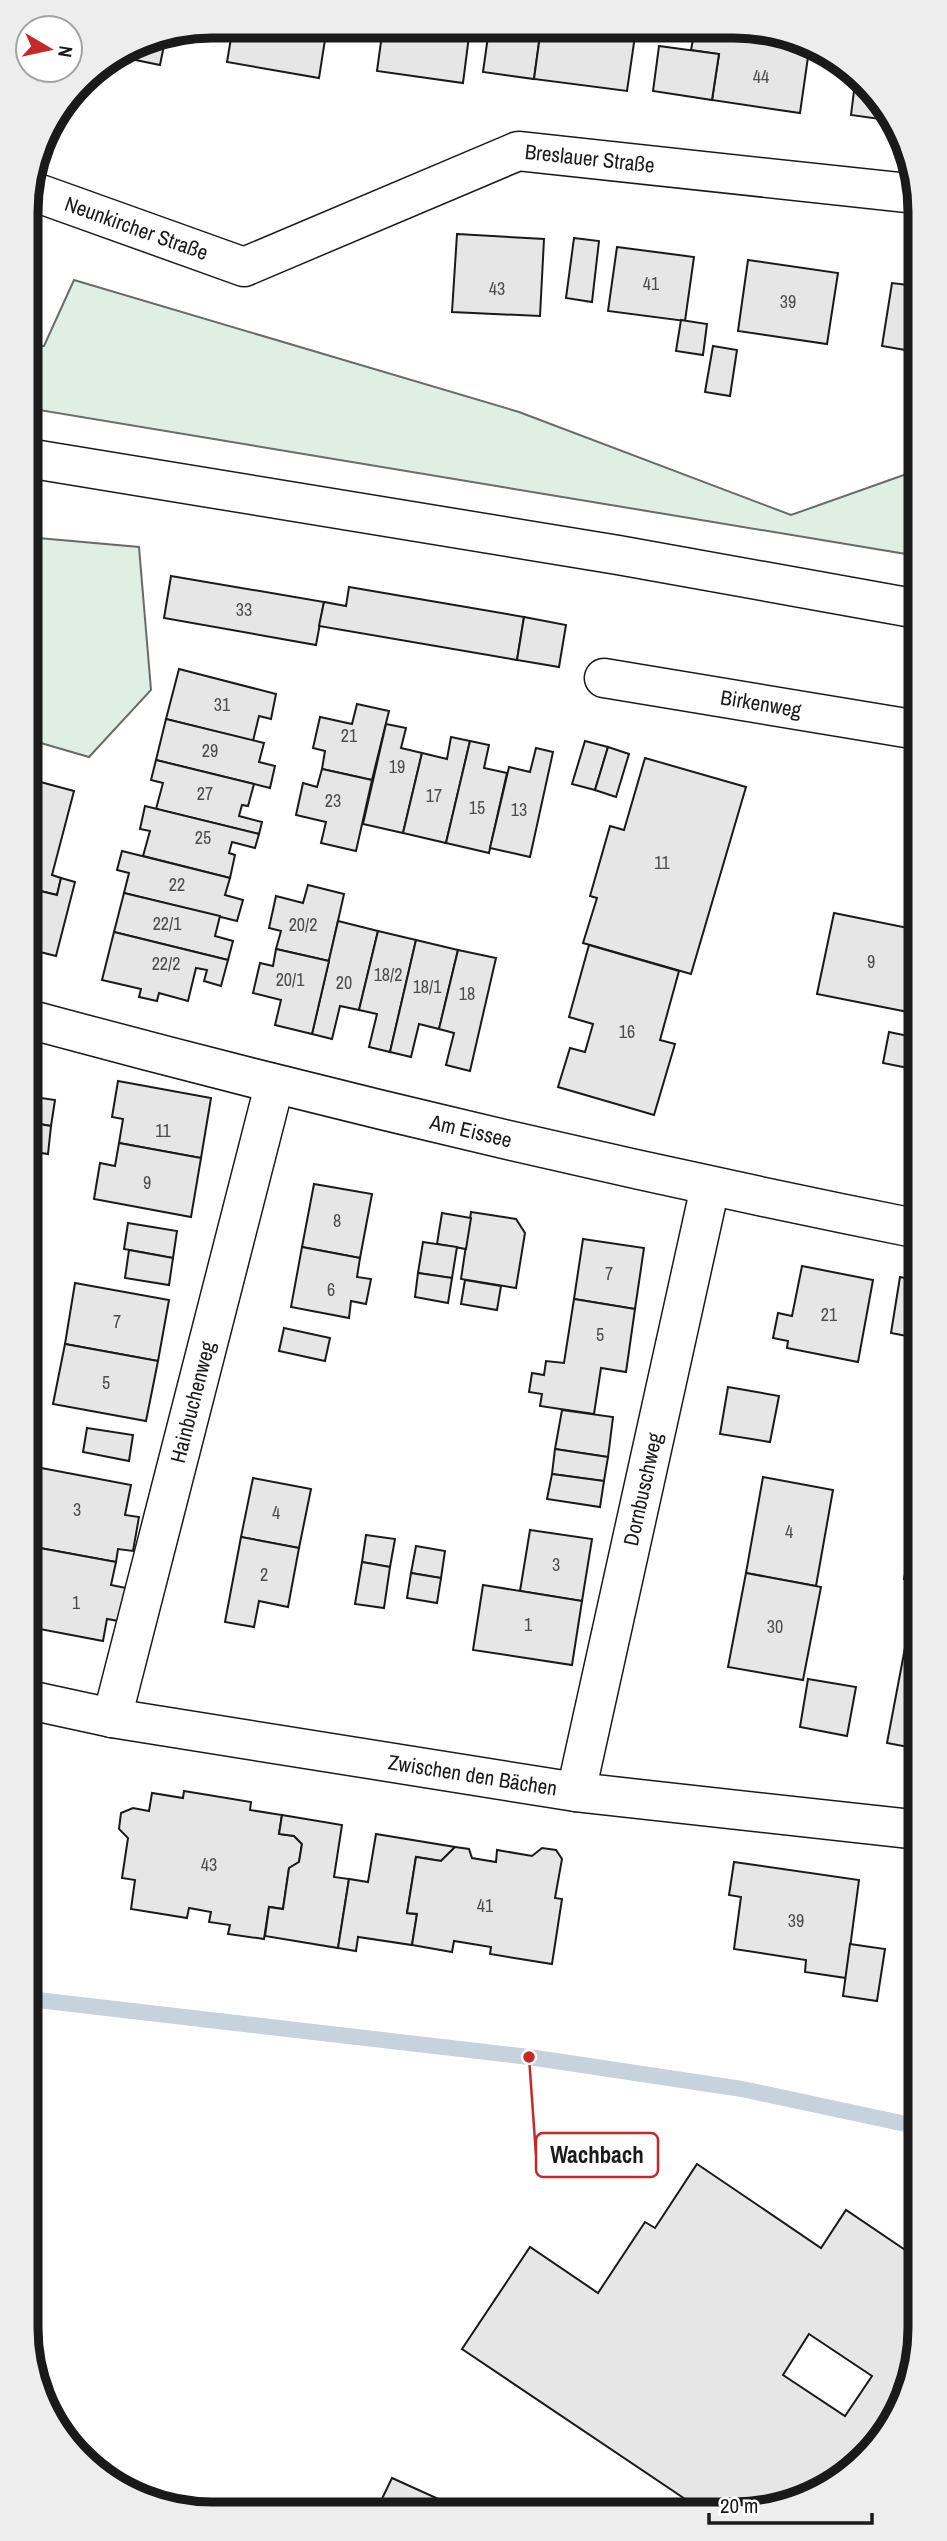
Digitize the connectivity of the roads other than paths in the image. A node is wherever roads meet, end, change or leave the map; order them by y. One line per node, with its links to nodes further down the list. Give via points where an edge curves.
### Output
1 (907, 193): 3 (street, Breslauer Straße, via 518,151)
2 (40, 194): 3 (street, Neunkircher Straße)
3 (244, 267)
4 (39, 459): 5 (street)
5 (908, 607)
6 (604, 678): 7 (street, Birkenweg)
7 (908, 728)
8 (39, 1022): 9 (street, Am Eissee)
9 (274, 1086): 10 (street, Am Eissee); 13 (street, Hainbuchenweg)
10 (710, 1187): 11 (street, Am Eissee); 14 (street, Dornbuschweg)
11 (908, 1227)
12 (38, 1702): 13 (street, Zwischen den Bächen)
13 (112, 1718): 14 (street, Zwischen den Bächen)
14 (576, 1792): 15 (street, Zwischen den Bächen)
15 (908, 1829)

